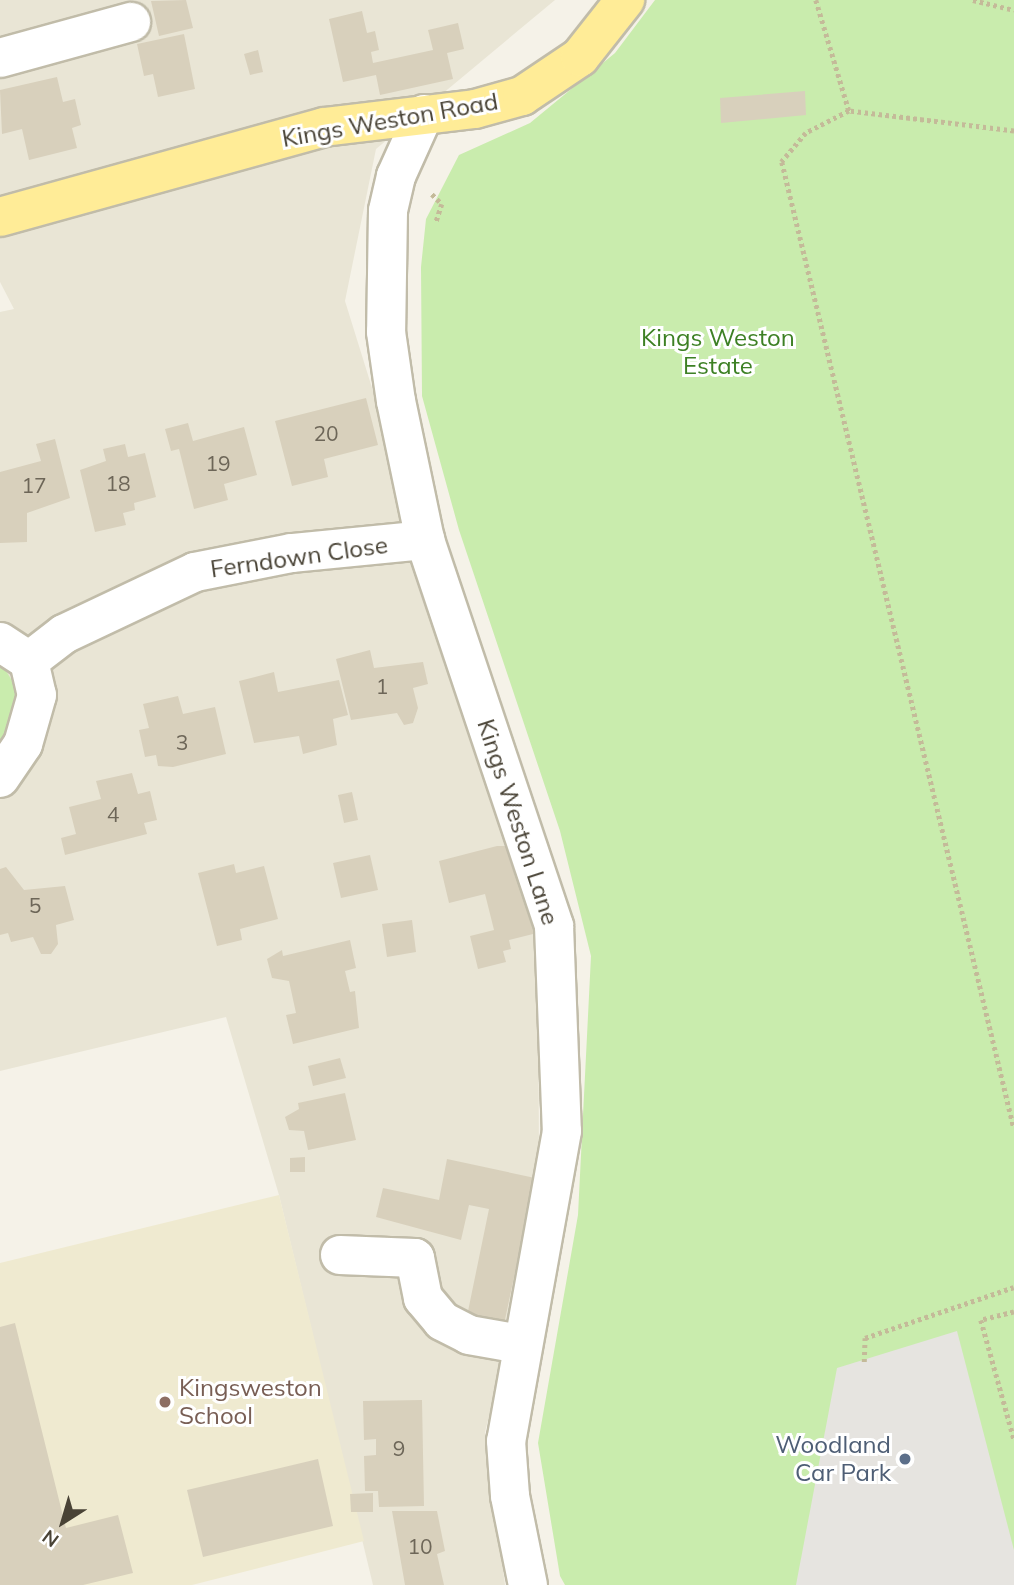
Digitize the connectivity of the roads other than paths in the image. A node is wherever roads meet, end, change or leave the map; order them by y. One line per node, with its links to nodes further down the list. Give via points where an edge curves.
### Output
1 (625, 0): 4 (main road, Kings Weston Road, via 580,57 522,96 475,109)
2 (131, 22): 3 (street)
3 (0, 58)
4 (424, 114): 5 (main road, Kings Weston Road, via 324,127 223,151); 6 (street, Kings Weston Lane, via 396,176 386,265 386,332)
5 (0, 217)
6 (425, 540): 7 (street, Ferndown Close, via 292,554 195,572 64,634); 10 (street, Kings Weston Lane, via 554,926 562,1130)
7 (14, 651): 8 (street, Ferndown Close, via 37,695 23,744)
8 (0, 778)
9 (340, 1255): 10 (street, via 415,1258 423,1298 442,1321 469,1335)
10 (520, 1344): 11 (street, Kings Weston Lane, via 506,1441 510,1496)
11 (528, 1585)

